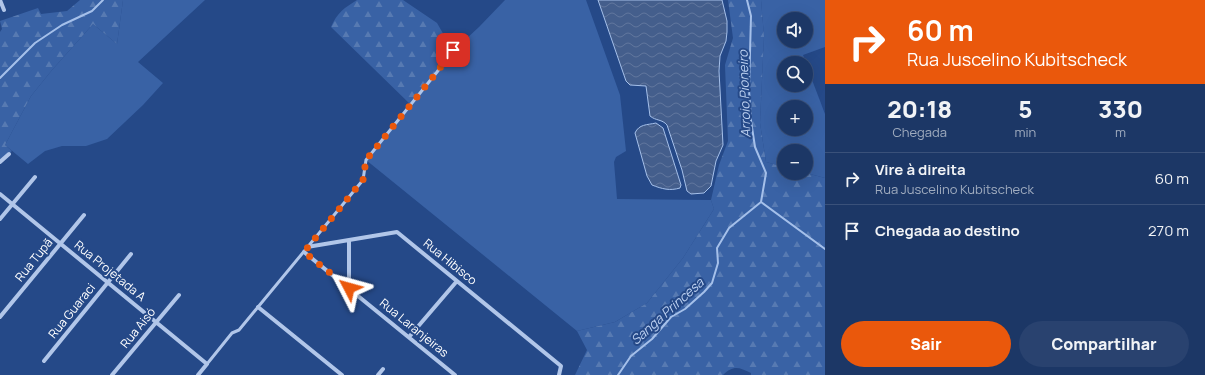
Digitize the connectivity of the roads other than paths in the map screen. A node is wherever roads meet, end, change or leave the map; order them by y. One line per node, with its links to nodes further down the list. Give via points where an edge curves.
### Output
1 (0, 0): 2 (street)
2 (4, 10)
3 (458, 44): 13 (lane, via 366,160 363,180)
4 (9, 154): 5 (street)
5 (0, 162)
6 (36, 177): 8 (street)
7 (0, 194): 8 (street, Rua Projetada A)
8 (12, 204): 10 (street); 12 (street, Rua Projetada A)
9 (84, 215): 12 (street, Rua Tupã)
10 (0, 219)
11 (349, 240): 13 (street, Rua Hibisco); 16 (street, Rua Hibisco, via 396,232); 18 (street)
12 (60, 243): 17 (street, Rua Projetada A); 21 (street, Rua Tupã)
13 (307, 248): 14 (lane)
14 (304, 252): 18 (street, Rua Laranjeiras); 20 (lane)
15 (131, 254): 17 (street, Rua Guaraci)
16 (457, 281): 23 (street); 32 (street, Rua Hibisco, via 561,366)
17 (108, 282): 22 (street, Rua Projetada A); 24 (street, Rua Guaraci)
18 (349, 288): 23 (street, Rua Laranjeiras)
19 (179, 294): 22 (street, Rua Aisó)
20 (258, 307): 25 (lane, via 239,330 232,333); 29 (street)
21 (0, 317)
22 (156, 322): 25 (street, Rua Projetada A); 27 (street, Rua Aisó)
23 (409, 337): 31 (street, Rua Laranjeiras)
24 (44, 361)
25 (207, 364): 28 (street)
26 (383, 369): 30 (street)
27 (112, 375)
28 (198, 375)
29 (342, 375)
30 (378, 375)
31 (455, 375)
32 (559, 375)

